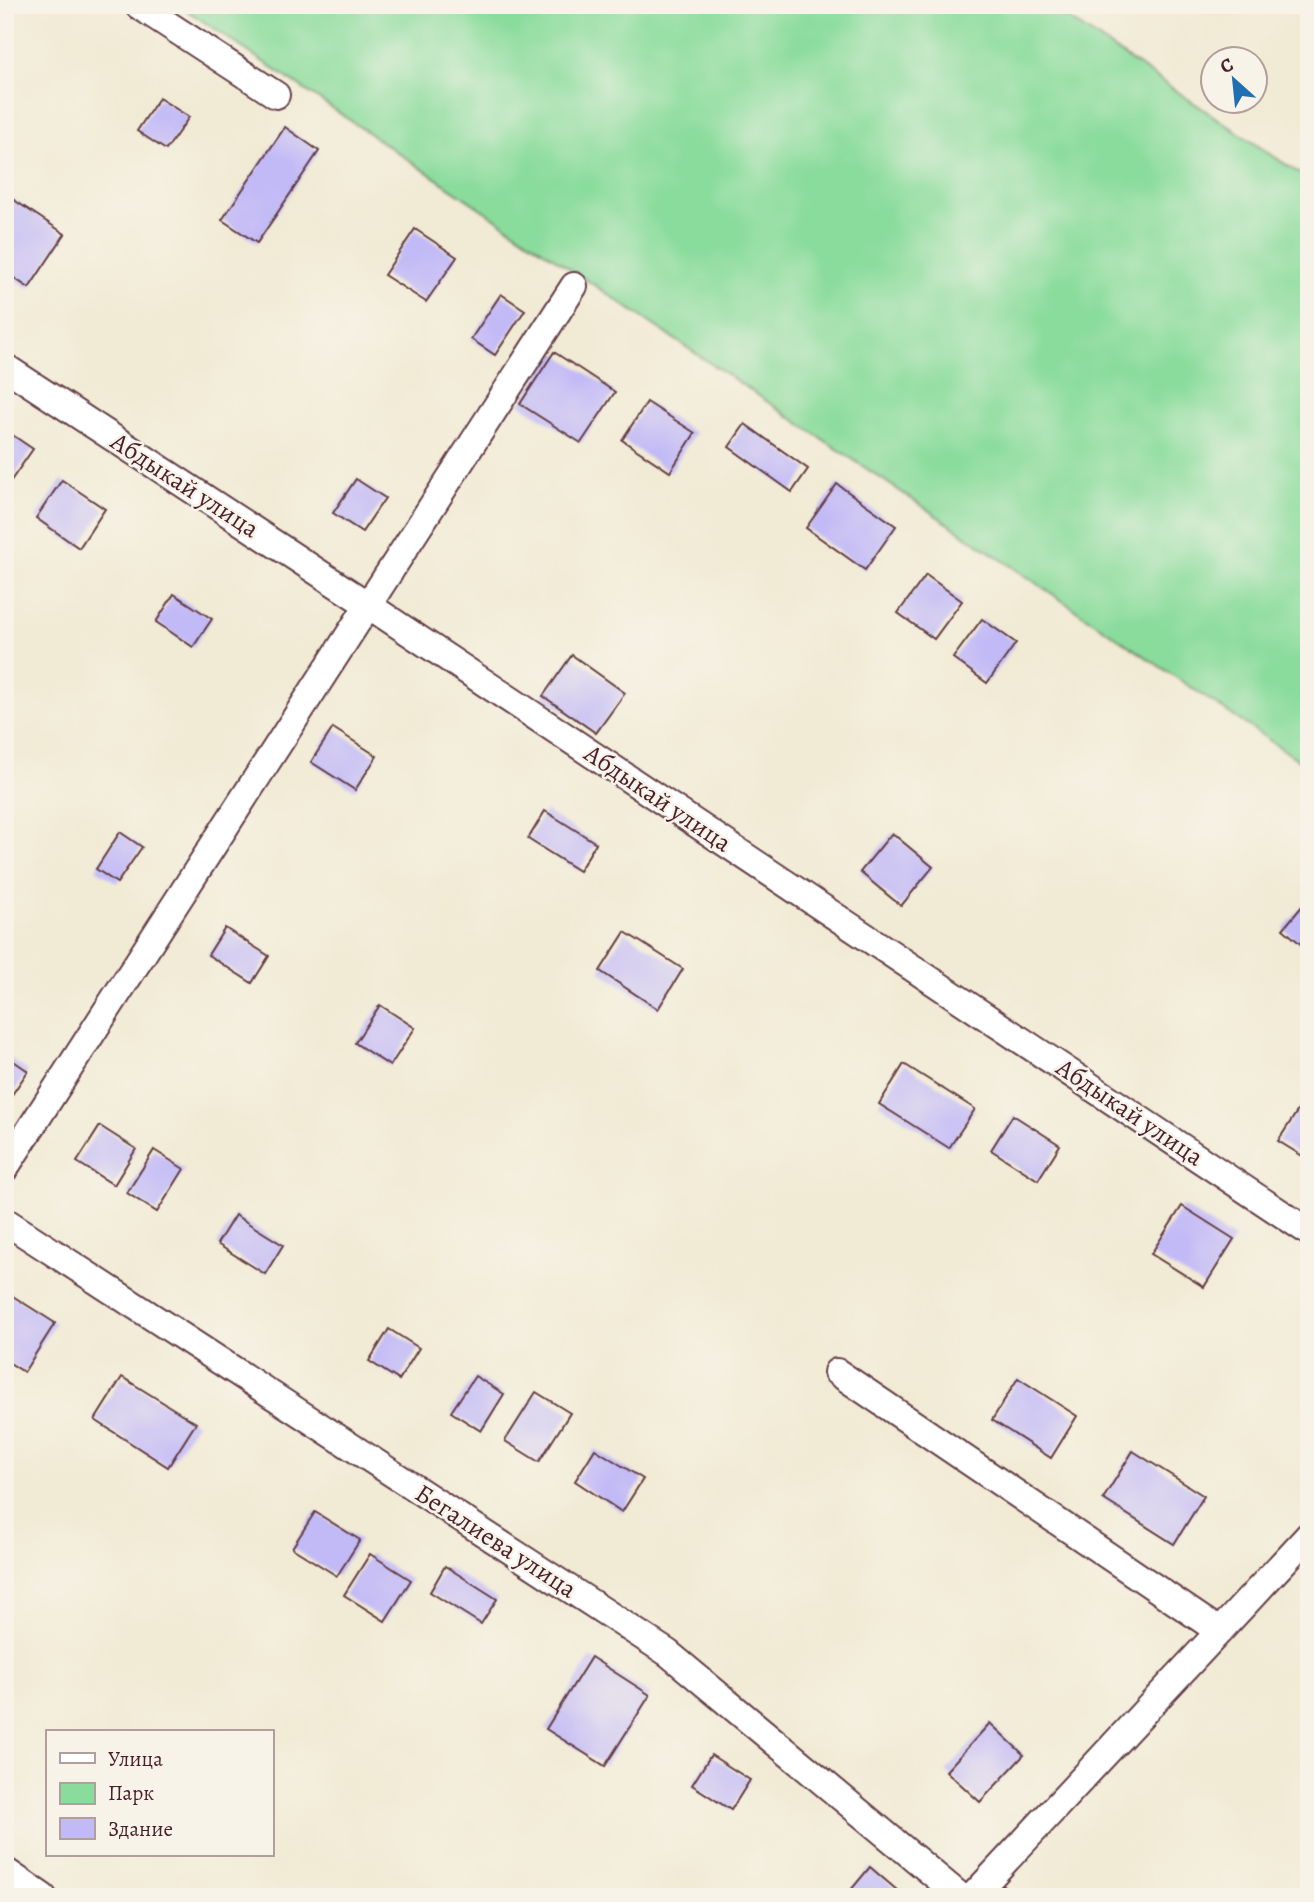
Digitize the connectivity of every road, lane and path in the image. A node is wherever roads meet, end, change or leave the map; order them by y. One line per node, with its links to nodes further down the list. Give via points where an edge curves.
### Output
1 (138, 5): 2 (street)
2 (275, 95)
3 (574, 286): 5 (street)
4 (5, 367): 5 (street, Абдыкай улица)
5 (368, 605): 6 (street); 8 (street, Абдыкай улица)
6 (5, 1168)
7 (5, 1221): 14 (street, Бегалиева улица, via 667,1653)
8 (1309, 1232)
9 (838, 1372): 11 (street)
10 (1309, 1535): 11 (street)
11 (1219, 1631): 15 (street)
12 (5, 1871): 13 (street)
13 (43, 1897)
14 (961, 1897)
15 (972, 1897)

